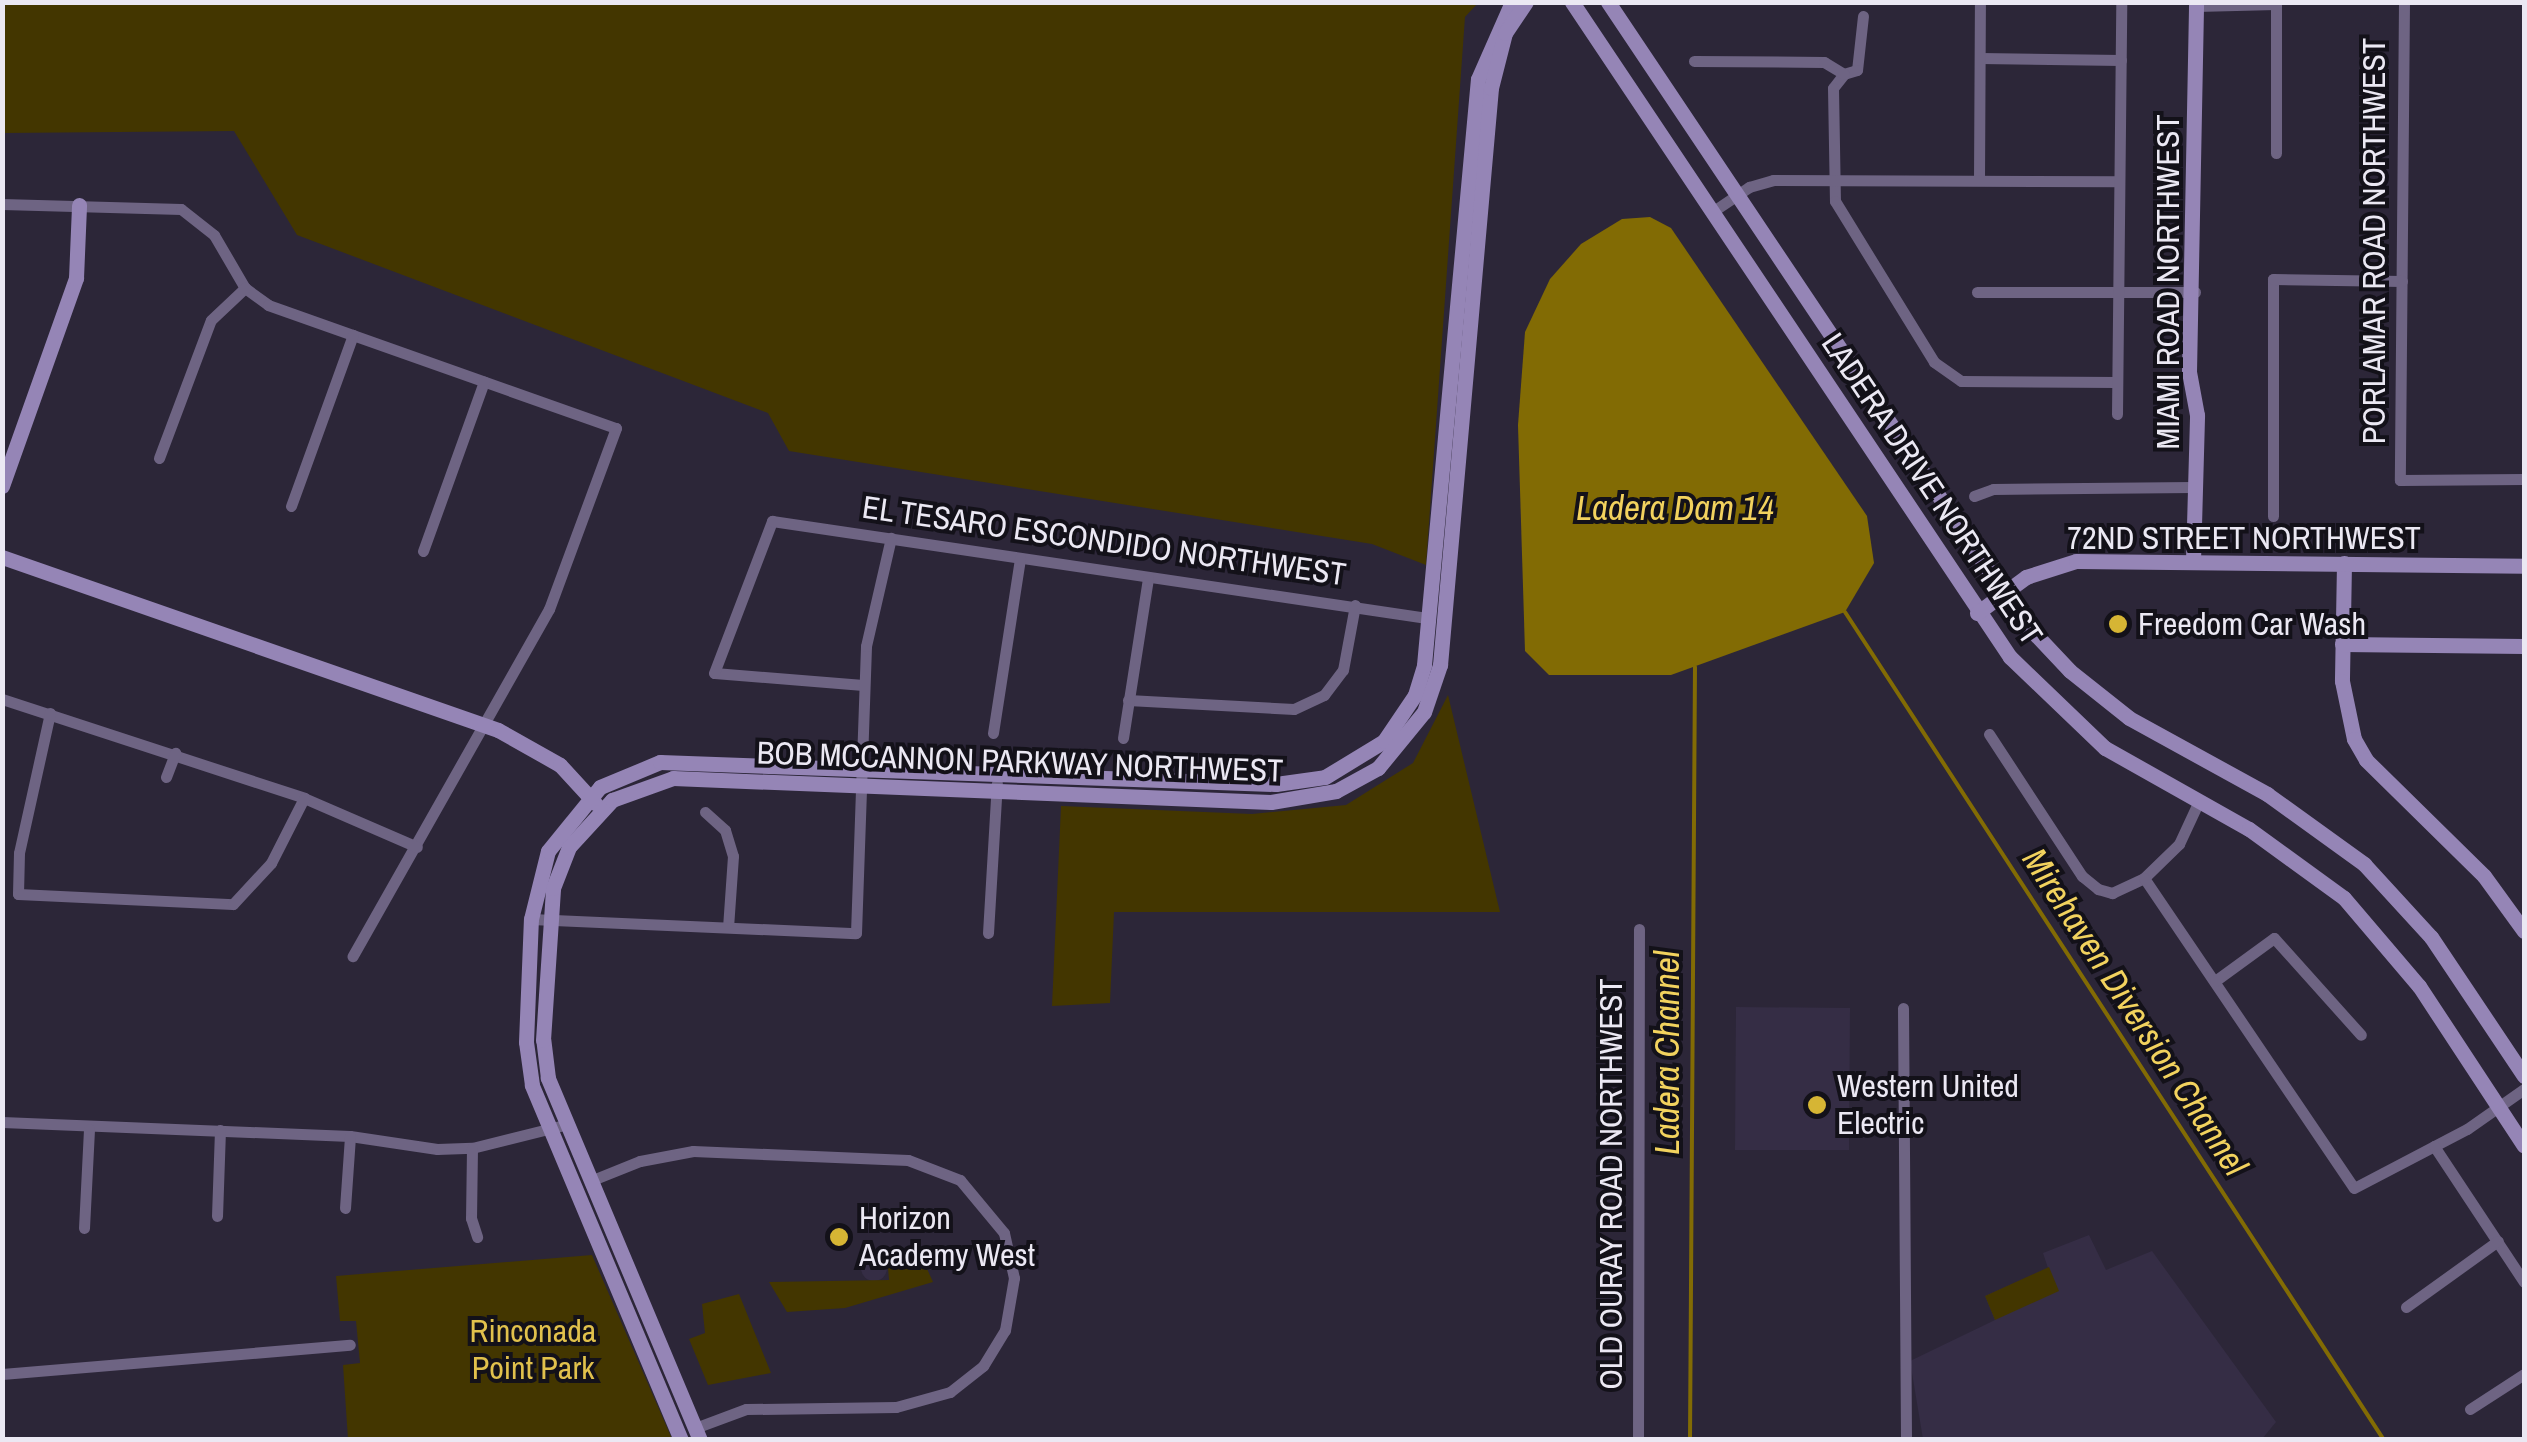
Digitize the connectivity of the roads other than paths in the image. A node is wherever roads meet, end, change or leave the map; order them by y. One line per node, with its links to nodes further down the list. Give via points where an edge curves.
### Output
1 (1512, 2): 50 (street, BOB MCCANNON PARKWAY NORTHWEST, via 1478,79)
2 (1526, 2): 66 (street, BOB MCCANNON PARKWAY NORTHWEST, via 1505,33 1492,78 1440,665 1412,733 1359,782 1312,799)
3 (1572, 2): 22 (street, LADERA DRIVE NORTHWEST)
4 (1608, 2): 19 (street, LADERA DRIVE NORTHWEST)
5 (1980, 2): 11 (street)
6 (2121, 2): 12 (street)
7 (2404, 2): 23 (street, PORLAMAR ROAD NORTHWEST)
8 (2276, 3): 9 (street); 15 (street)
9 (2196, 4): 27 (street, MIAMI ROAD NORTHWEST)
10 (1862, 16): 14 (street, via 1858,70)
11 (1980, 58): 12 (street); 17 (street)
12 (2121, 60): 18 (street)
13 (1694, 61): 14 (street, via 1824,62)
14 (1844, 74): 16 (street, via 1833,88)
15 (2276, 153)
16 (1834, 179): 17 (street); 19 (street, via 1773,180); 30 (street, via 1847,228 1944,374 1974,382)
17 (1979, 180): 18 (street)
18 (2119, 181): 26 (street)
19 (1736, 196): 22 (street); 47 (street, LADERA DRIVE NORTHWEST)
20 (2, 204): 21 (street)
21 (79, 205): 24 (street, via 181,210 214,235); 34 (street, via 76,278)
22 (1712, 212): 49 (street, LADERA DRIVE NORTHWEST)
23 (2402, 281): 33 (street, PORLAMAR ROAD NORTHWEST, via 2400,480); 38 (street, via 2273,279)
24 (244, 288): 28 (street, via 268,306); 32 (street, via 212,320)
25 (1977, 292): 26 (street)
26 (2118, 292): 27 (street); 30 (street)
27 (2195, 292): 35 (street, MIAMI ROAD NORTHWEST)
28 (352, 335): 29 (street); 37 (street)
29 (484, 382): 40 (street); 57 (street, via 616,428 549,609)
30 (2118, 382): 31 (street)
31 (2117, 414)
32 (159, 458)
33 (2524, 479)
34 (2, 486)
35 (2193, 487): 36 (street, via 1993,488); 43 (street, MIAMI ROAD NORTHWEST)
36 (1974, 496)
37 (291, 506)
38 (2272, 516)
39 (891, 538): 42 (street, EL TESARO ESCONDIDO NORTHWEST); 53 (street); 53 (street, EL TESARO ESCONDIDO NORTHWEST, via 772,521 714,674)
40 (423, 551)
41 (2, 557): 57 (street)
42 (1020, 558): 46 (street, EL TESARO ESCONDIDO NORTHWEST); 58 (street)
43 (2194, 561): 44 (street, 72ND STREET NORTHWEST); 47 (street, 72ND STREET NORTHWEST, via 2064,564)
44 (2344, 563): 45 (street, 72ND STREET NORTHWEST); 51 (street)
45 (2524, 566)
46 (1148, 578): 48 (street, EL TESARO ESCONDIDO NORTHWEST); 55 (street)
47 (2002, 594): 49 (street, 72ND STREET NORTHWEST); 84 (street, LADERA DRIVE NORTHWEST, via 2098,695 2164,741 2301,815 2364,864 2431,937)
48 (1355, 605): 50 (street, EL TESARO ESCONDIDO NORTHWEST); 55 (street, via 1343,670 1324,695 1294,709)
49 (1977, 613): 69 (street, LADERA DRIVE NORTHWEST, via 2032,682 2085,732)
50 (1428, 618): 63 (street, BOB MCCANNON PARKWAY NORTHWEST, via 1424,665 1400,720 1368,754 1325,777 1276,784)
51 (2342, 644): 52 (street); 78 (street, via 2346,717 2366,760 2453,842)
52 (2524, 646)
53 (863, 685): 62 (street)
54 (2, 699): 56 (street)
55 (1128, 700): 60 (street)
56 (50, 713): 61 (street); 68 (street, via 19,853 18,894 233,904 271,863)
57 (487, 726): 67 (street, via 547,756); 72 (street)
58 (993, 733)
59 (1989, 734): 73 (street, via 2082,876 2112,893)
60 (1123, 738)
61 (176, 753): 64 (street); 68 (street)
62 (862, 765): 63 (street, BOB MCCANNON PARKWAY NORTHWEST); 65 (street); 67 (street, BOB MCCANNON PARKWAY NORTHWEST, via 675,761 626,774)
63 (997, 771): 66 (street)
64 (166, 777)
65 (861, 784): 66 (street, BOB MCCANNON PARKWAY NORTHWEST); 70 (street, BOB MCCANNON PARKWAY NORTHWEST, via 673,778); 76 (street, via 856,932)
66 (996, 791): 79 (street)
67 (589, 796): 70 (street); 74 (street, BOB MCCANNON PARKWAY NORTHWEST, via 548,850)
68 (304, 798): 72 (street)
69 (2199, 801): 73 (street, via 2179,844); 86 (street, LADERA DRIVE NORTHWEST, via 2290,855 2363,918 2419,986)
70 (601, 810): 75 (street, BOB MCCANNON PARKWAY NORTHWEST, via 568,847)
71 (705, 812): 76 (street, via 725,830 733,856)
72 (416, 848): 80 (street)
73 (2144, 878): 81 (street)
74 (531, 919): 75 (street); 88 (street, BOB MCCANNON PARKWAY NORTHWEST, via 527,1054)
75 (550, 920): 76 (street); 88 (street, BOB MCCANNON PARKWAY NORTHWEST, via 544,1040)
76 (728, 927)
77 (1640, 929): 110 (street, OLD OURAY ROAD NORTHWEST)
78 (2524, 931)
79 (988, 934)
80 (353, 956)
81 (2214, 981): 83 (street, via 2274,938); 92 (street, via 2354,1188)
82 (1902, 1008): 111 (street)
83 (2361, 1035)
84 (2524, 1076)
85 (2524, 1089): 86 (street)
86 (2498, 1108): 92 (street); 93 (street, LADERA DRIVE NORTHWEST)
87 (2, 1122): 89 (street)
88 (556, 1128): 94 (street); 95 (street, BOB MCCANNON PARKWAY NORTHWEST); 96 (street, BOB MCCANNON PARKWAY NORTHWEST)
89 (89, 1129): 90 (street); 99 (street)
90 (220, 1130): 91 (street); 98 (street)
91 (350, 1136): 94 (street); 97 (street)
92 (2434, 1146): 101 (street)
93 (2524, 1146)
94 (472, 1148): 100 (street)
95 (590, 1181): 96 (street); 108 (street, BOB MCCANNON PARKWAY NORTHWEST); 108 (street, via 693,1150 922,1162 960,1180 990,1209 1009,1246 1014,1288 992,1354 937,1398 896,1408 760,1408)
96 (573, 1188): 109 (street, BOB MCCANNON PARKWAY NORTHWEST)
97 (345, 1208)
98 (217, 1216)
99 (84, 1228)
100 (477, 1237)
101 (2498, 1241): 102 (street); 103 (street)
102 (2524, 1282)
103 (2406, 1307)
104 (350, 1345): 105 (street)
105 (2, 1374)
106 (2524, 1374): 107 (street)
107 (2470, 1409)
108 (698, 1434): 109 (street)
109 (679, 1437)
110 (1638, 1440)
111 (1906, 1440)

